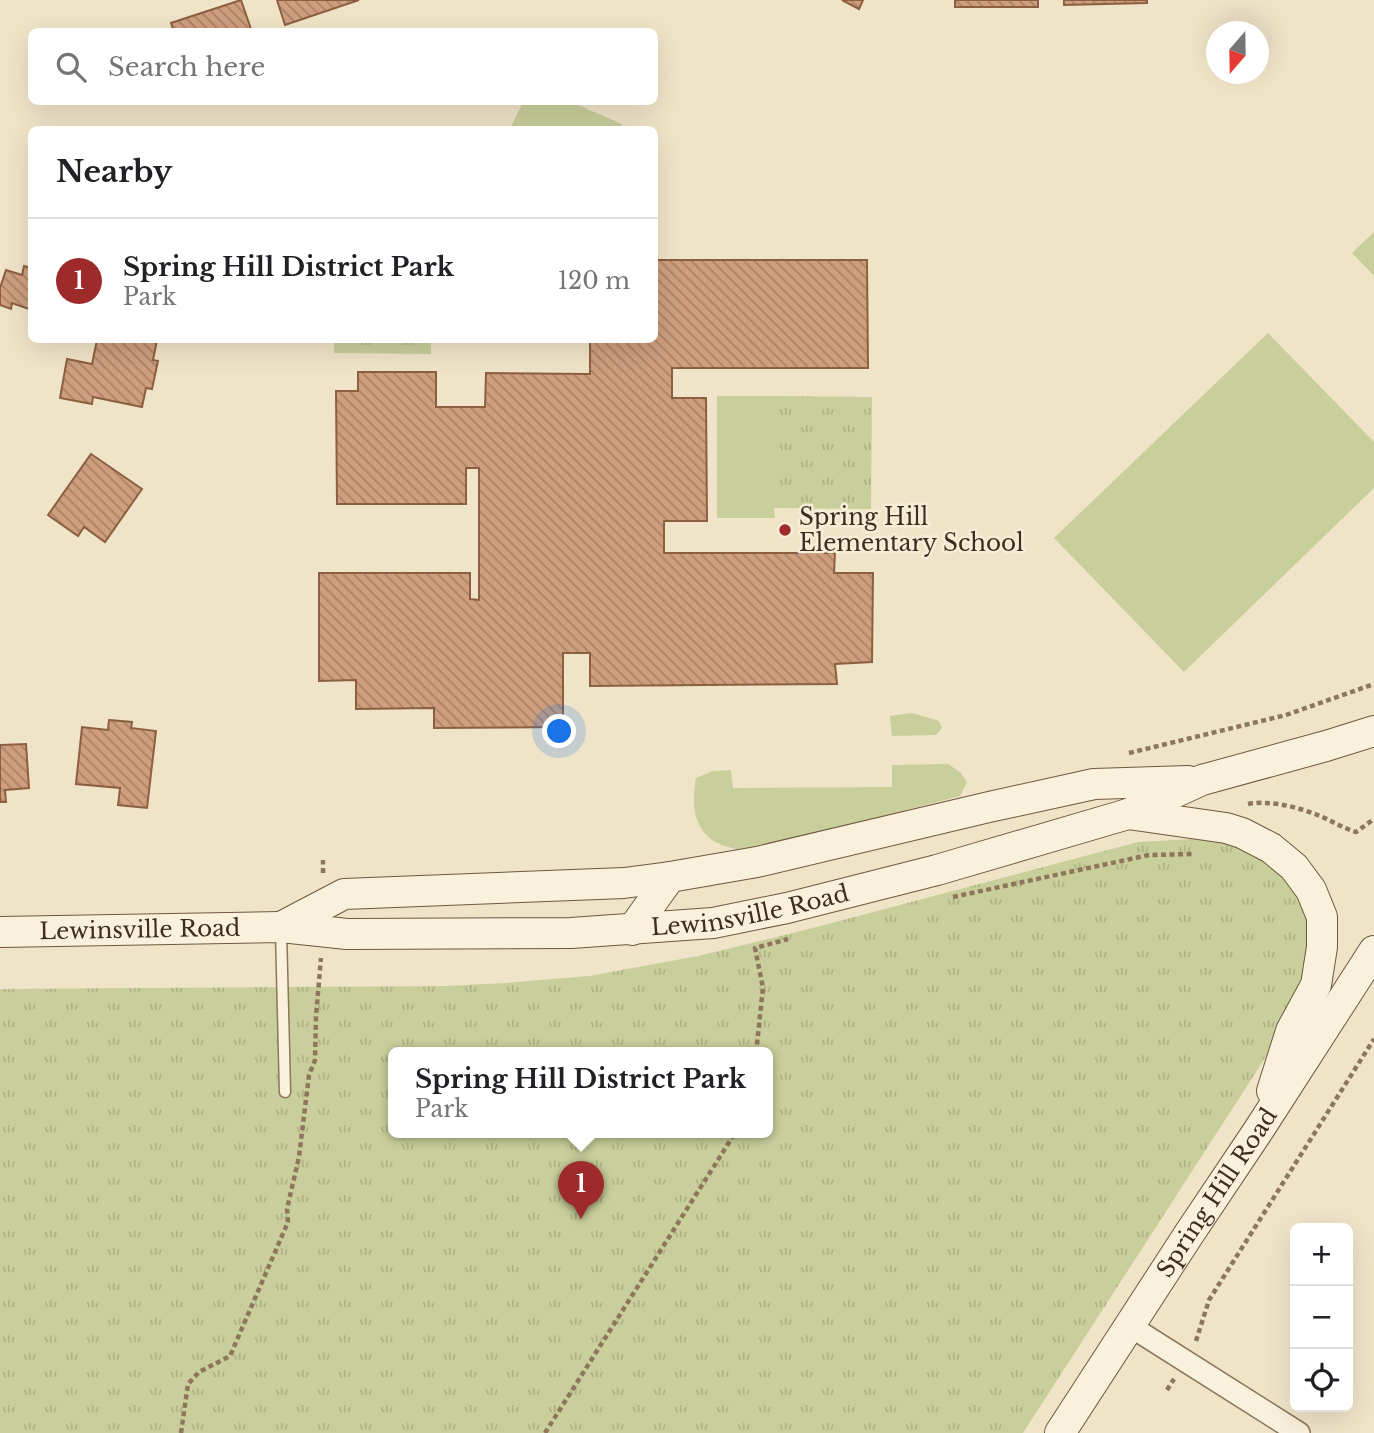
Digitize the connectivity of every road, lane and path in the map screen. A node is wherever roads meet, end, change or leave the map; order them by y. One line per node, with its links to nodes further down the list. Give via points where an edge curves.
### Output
1 (1374, 684): 3 (path, via 1286,715)
2 (1374, 731): 4 (main road, Lewinsville Road)
3 (1124, 754)
4 (1202, 780): 5 (main road, Lewinsville Road, via 1094,784); 6 (main road, Lewinsville Road)
5 (989, 807): 10 (main road, via 987,822 974,843); 11 (main road, Lewinsville Road, via 757,862)
6 (1128, 814): 8 (main road); 10 (main road, Lewinsville Road)
7 (1374, 819): 8 (path, via 1356,832 1289,806 1258,803 1240,806)
8 (1226, 828): 12 (path, via 1219,854 1149,856); 22 (main road, via 1271,848 1294,867 1311,890 1322,918 1316,985 1292,1031)
9 (323, 859): 13 (path)
10 (937, 870): 15 (main road, Lewinsville Road, via 713,923)
11 (670, 877): 13 (main road, Lewinsville Road, via 624,883 344,894); 15 (main road)
12 (949, 898)
13 (322, 919): 14 (main road, Lewinsville Road); 15 (main road, Lewinsville Road, via 347,934); 27 (path, via 315,1060 288,1222 230,1356 199,1372 188,1384)
14 (281, 927): 16 (main road, Lewinsville Road); 21 (lane)
15 (632, 930)
16 (0, 932)
17 (794, 938): 20 (path, via 755,948 762,988)
18 (1374, 951): 22 (main road, Spring Hill Road)
19 (1374, 1039): 25 (path, via 1209,1300)
20 (757, 1047)
21 (285, 1093)
22 (1258, 1131): 24 (main road, Spring Hill Road)
23 (732, 1138): 28 (path)
24 (1130, 1326): 25 (street); 29 (main road, Spring Hill Road)
25 (1185, 1361): 26 (path); 30 (street)
26 (1167, 1390)
27 (181, 1433)
28 (545, 1433)
29 (1060, 1433)
30 (1299, 1433)

